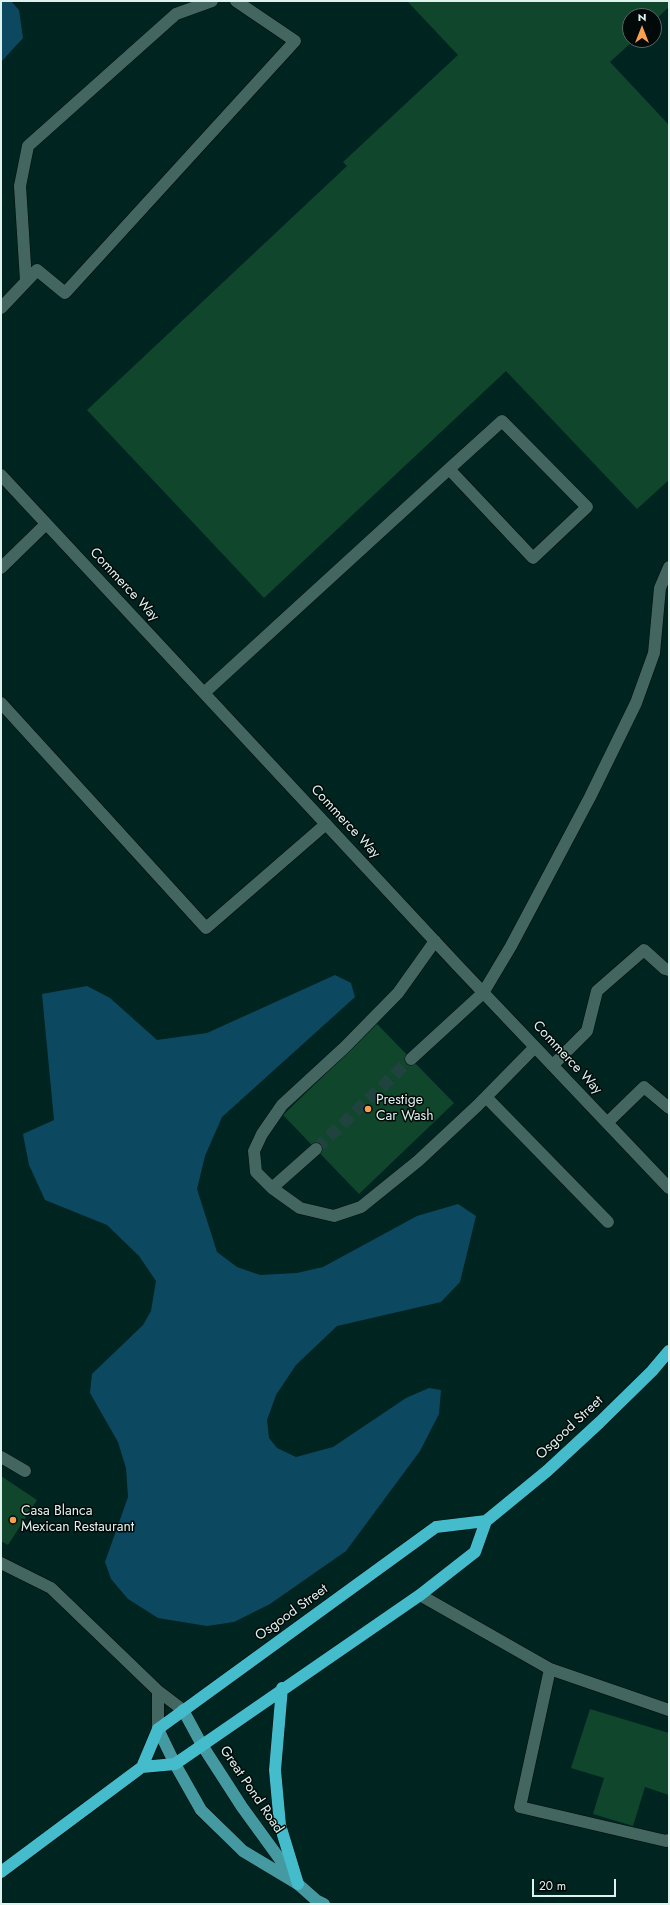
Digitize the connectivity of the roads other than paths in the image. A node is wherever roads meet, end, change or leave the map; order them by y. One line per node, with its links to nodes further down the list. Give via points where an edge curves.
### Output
1 (212, 1): 3 (street, via 176,14 28,146 20,186)
2 (237, 1): 3 (street, via 295,41 65,293 37,270)
3 (26, 281): 4 (street)
4 (1, 308)
5 (449, 469): 5 (street, via 502,421 587,507 533,558); 10 (street)
6 (1, 475): 7 (street, Commerce Way)
7 (46, 524): 9 (street); 10 (street, Commerce Way)
8 (669, 567): 15 (street, via 660,588 654,653 636,703 590,797 511,946)
9 (1, 568)
10 (204, 693): 12 (street, Commerce Way)
11 (1, 703): 12 (street, via 206,928)
12 (326, 824): 13 (street, Commerce Way)
13 (435, 941): 15 (street, Commerce Way); 23 (street, via 398,993 345,1047 282,1105 262,1134 254,1151 256,1172)
14 (669, 970): 18 (street, via 644,950 597,991 587,1031)
15 (483, 993): 16 (street, Commerce Way); 17 (street)
16 (536, 1047): 18 (street, Commerce Way); 19 (street)
17 (411, 1059)
18 (553, 1065): 21 (street, Commerce Way)
19 (486, 1097): 23 (street, via 418,1161 361,1207 334,1216 300,1208); 25 (street)
20 (669, 1108): 21 (street, via 644,1086)
21 (607, 1123): 24 (street, Commerce Way)
22 (316, 1149): 23 (street)
23 (272, 1188)
24 (669, 1188)
25 (608, 1222)
26 (669, 1350): 29 (highway, Osgood Street, via 652,1371 595,1427)
27 (1, 1457): 28 (street)
28 (25, 1471)
29 (486, 1521): 31 (highway, via 475,1552); 35 (highway, Osgood Street, via 436,1527)
30 (1, 1563): 34 (street, via 51,1588)
31 (420, 1595): 32 (street); 33 (highway)
32 (550, 1669): 36 (street); 41 (street, via 520,1807)
33 (282, 1688): 38 (highway); 43 (highway, via 275,1770 280,1825)
34 (158, 1691): 35 (street); 37 (street)
35 (183, 1710): 37 (highway, Osgood Street); 38 (main road, Great Pond Road)
36 (669, 1710)
37 (158, 1729): 39 (main road, Great Pond Road); 40 (highway, Osgood Street)
38 (202, 1745): 39 (highway); 43 (main road, Great Pond Road, via 242,1807)
39 (175, 1764): 40 (highway); 43 (main road, Great Pond Road, via 200,1810 243,1851)
40 (142, 1767): 42 (highway)
41 (669, 1840)
42 (1, 1872)
43 (298, 1884): 44 (main road, Great Pond Road)
44 (324, 1904)

